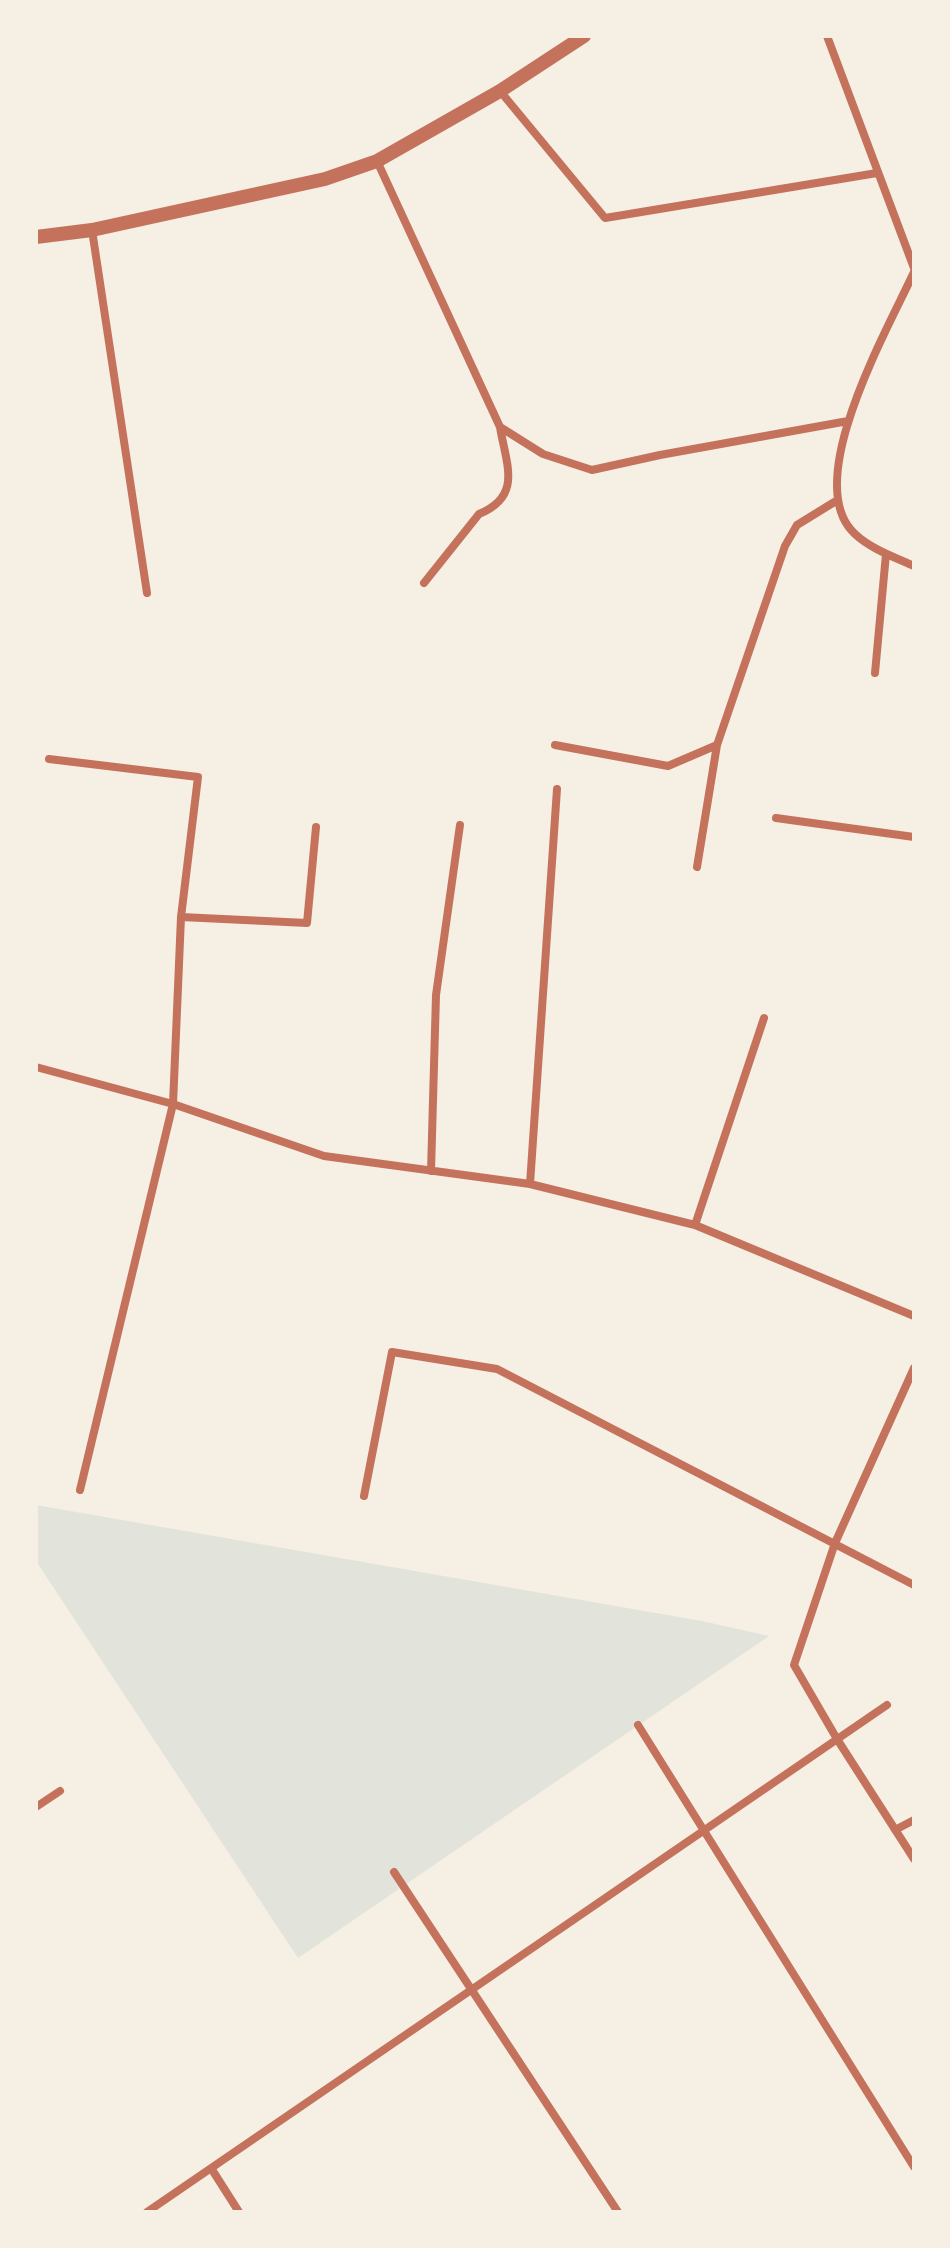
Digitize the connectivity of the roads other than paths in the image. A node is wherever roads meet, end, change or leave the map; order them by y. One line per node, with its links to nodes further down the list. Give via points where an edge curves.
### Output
1 (584, 36): 3 (street)
2 (827, 36): 5 (street)
3 (500, 91): 4 (street); 5 (street, via 605,218)
4 (377, 161): 6 (street, via 325,179); 10 (street)
5 (877, 173): 8 (street)
6 (92, 230): 7 (street); 15 (street)
7 (36, 237)
8 (914, 270): 9 (street)
9 (848, 421): 10 (street, via 592,470 543,454); 11 (street, via 836,467)
10 (500, 427): 14 (street, via 510,486 490,510 479,514)
11 (836, 501): 12 (street, via 853,532); 18 (street, via 797,525 785,546)
12 (886, 554): 13 (street); 16 (street)
13 (914, 566)
14 (424, 583)
15 (147, 593)
16 (875, 673)
17 (555, 745): 18 (street, via 668,766)
18 (717, 745): 25 (street)
19 (49, 759): 26 (street, via 198,777)
20 (557, 789): 31 (street)
21 (776, 818): 24 (street)
22 (460, 825): 30 (street, via 436,995)
23 (316, 827): 26 (street, via 307,923)
24 (914, 837)
25 (697, 867)
26 (181, 917): 29 (street)
27 (764, 1018): 32 (street)
28 (36, 1067): 29 (street)
29 (173, 1104): 30 (street, via 324,1156); 35 (street)
30 (431, 1171): 31 (street)
31 (530, 1184): 32 (street)
32 (695, 1225): 33 (street)
33 (914, 1316)
34 (914, 1368): 37 (street)
35 (80, 1490)
36 (364, 1496): 37 (street, via 392,1352 497,1369)
37 (835, 1543): 38 (street); 41 (street, via 794,1665)
38 (914, 1585)
39 (887, 1705): 41 (street)
40 (638, 1725): 45 (street)
41 (837, 1739): 45 (street); 46 (street)
42 (60, 1791): 43 (street)
43 (36, 1807)
44 (914, 1820): 46 (street)
45 (704, 1830): 49 (street); 50 (street)
46 (895, 1830): 47 (street)
47 (914, 1859)
48 (394, 1872): 49 (street)
49 (471, 1990): 51 (street); 54 (street)
50 (914, 2167)
51 (211, 2168): 52 (street); 53 (street)
52 (147, 2212)
53 (239, 2212)
54 (618, 2212)

